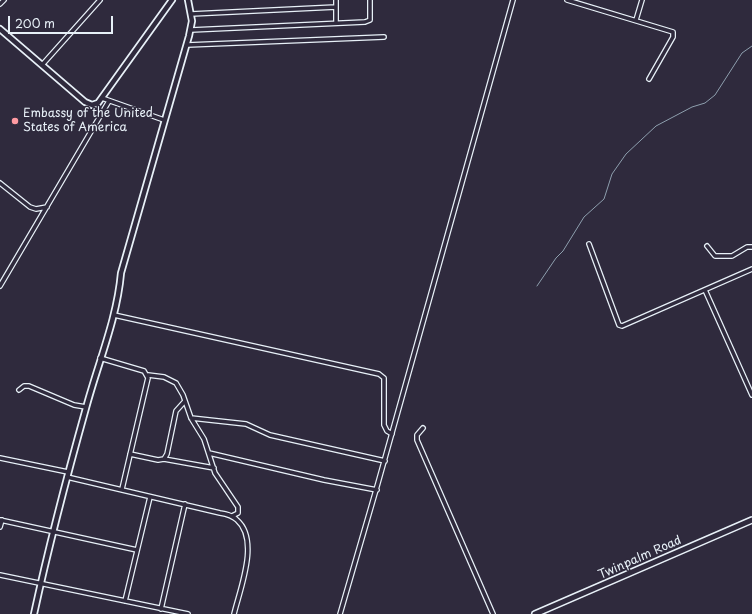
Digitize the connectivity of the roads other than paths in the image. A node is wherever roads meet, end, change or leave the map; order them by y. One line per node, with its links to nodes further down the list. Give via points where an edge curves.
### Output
1 (4, 0): 10 (street)
2 (100, 0): 19 (street)
3 (172, 0): 21 (street)
4 (188, 0): 12 (street)
5 (336, 0): 11 (street)
6 (370, 0): 14 (street, via 370,20)
7 (513, 0): 41 (street)
8 (567, 0): 13 (street)
9 (642, 0): 13 (street)
10 (0, 4)
11 (336, 7): 12 (street); 14 (street)
12 (191, 14): 16 (street)
13 (636, 20): 20 (street, via 671,31 673,35)
14 (336, 23): 16 (street)
15 (0, 29): 19 (street)
16 (190, 30): 18 (street)
17 (384, 37): 18 (street)
18 (187, 46): 23 (street)
19 (42, 65): 21 (street, via 90,104 95,105)
20 (649, 79)
21 (102, 98): 22 (street)
22 (109, 101): 23 (street); 25 (street)
23 (164, 120): 32 (street, via 121,273)
24 (0, 183): 25 (street, via 30,207)
25 (47, 207): 30 (street)
26 (589, 244): 31 (street, via 619,325 622,326)
27 (707, 246): 28 (street, via 715,256 728,257)
28 (752, 247)
29 (751, 271): 31 (street)
30 (0, 286)
31 (705, 290): 36 (street)
32 (114, 315): 33 (street); 41 (street, via 379,374 384,378 384,425)
33 (100, 358): 34 (street, via 144,371); 38 (street)
34 (148, 375): 37 (street, via 173,381 179,386); 43 (street)
35 (19, 390): 38 (street, via 29,386 74,405)
36 (752, 395)
37 (185, 401): 39 (street); 45 (street, via 176,411)
38 (86, 407): 48 (street)
39 (191, 418): 42 (street); 46 (street, via 246,424 270,435)
40 (423, 428): 67 (street, via 417,435 417,440)
41 (392, 434): 46 (street)
42 (209, 453): 47 (street); 50 (street)
43 (130, 454): 45 (street); 49 (street)
44 (0, 458): 48 (street)
45 (164, 459): 47 (street)
46 (385, 460): 50 (street)
47 (214, 468): 53 (street, via 238,507 238,513)
48 (68, 475): 49 (street); 57 (street)
49 (122, 490): 51 (street)
50 (377, 490): 66 (street)
51 (150, 497): 52 (street); 58 (street)
52 (185, 504): 53 (street); 62 (street)
53 (232, 516): 65 (street, via 242,527 248,543 248,555)
54 (1, 520): 56 (street); 57 (street)
55 (752, 520): 68 (main road, Twinpalm Road)
56 (0, 527)
57 (52, 532): 58 (street); 60 (street)
58 (137, 550): 61 (street)
59 (0, 575): 60 (street)
60 (41, 583): 61 (street); 63 (street)
61 (125, 601): 62 (street)
62 (161, 609): 64 (street)
63 (34, 614)
64 (188, 614)
65 (234, 614)
66 (340, 614)
67 (493, 614)
68 (535, 614)

